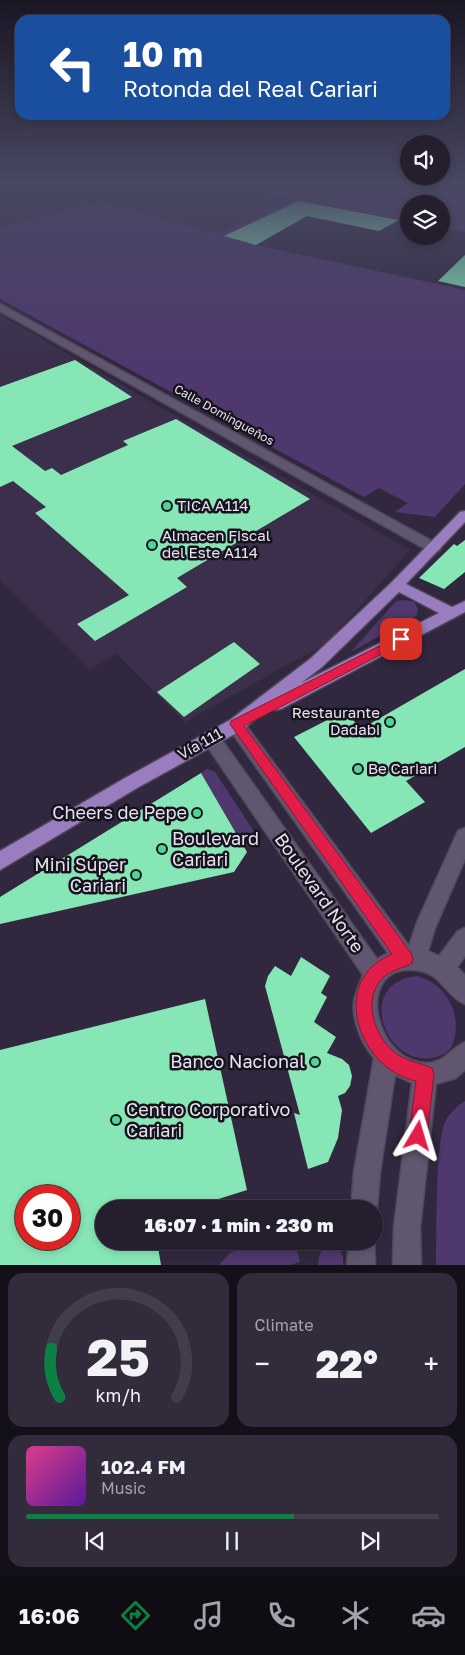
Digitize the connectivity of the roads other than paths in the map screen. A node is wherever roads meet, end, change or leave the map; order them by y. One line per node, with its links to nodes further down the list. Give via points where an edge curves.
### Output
1 (0, 307): 3 (street, Calle Domingueños)
2 (465, 515): 3 (main road, Vía 111)
3 (434, 548): 4 (main road, Vía 111)
4 (397, 585): 5 (main road); 6 (main road, Vía 111, via 316,663)
5 (458, 610): 6 (main road)
6 (236, 724): 7 (main road, Vía 111); 11 (street, Boulevard Norte)
7 (211, 738): 9 (main road, Vía 111); 13 (street, Boulevard Norte)
8 (465, 837): 11 (street)
9 (0, 861)
10 (465, 938): 12 (street)
11 (410, 959): 12 (street, via 429,962); 13 (street, via 394,961)
12 (443, 970): 14 (street, via 457,981)
13 (375, 974): 16 (street, via 364,1003 365,1020 371,1036)
14 (465, 993)
15 (465, 1054): 17 (street, via 443,1072)
16 (386, 1057): 17 (street, via 409,1071); 18 (street, via 366,1172)
17 (425, 1074): 21 (street, via 407,1227)
18 (364, 1200)
19 (362, 1250): 20 (street)
20 (361, 1265)
21 (407, 1265)

